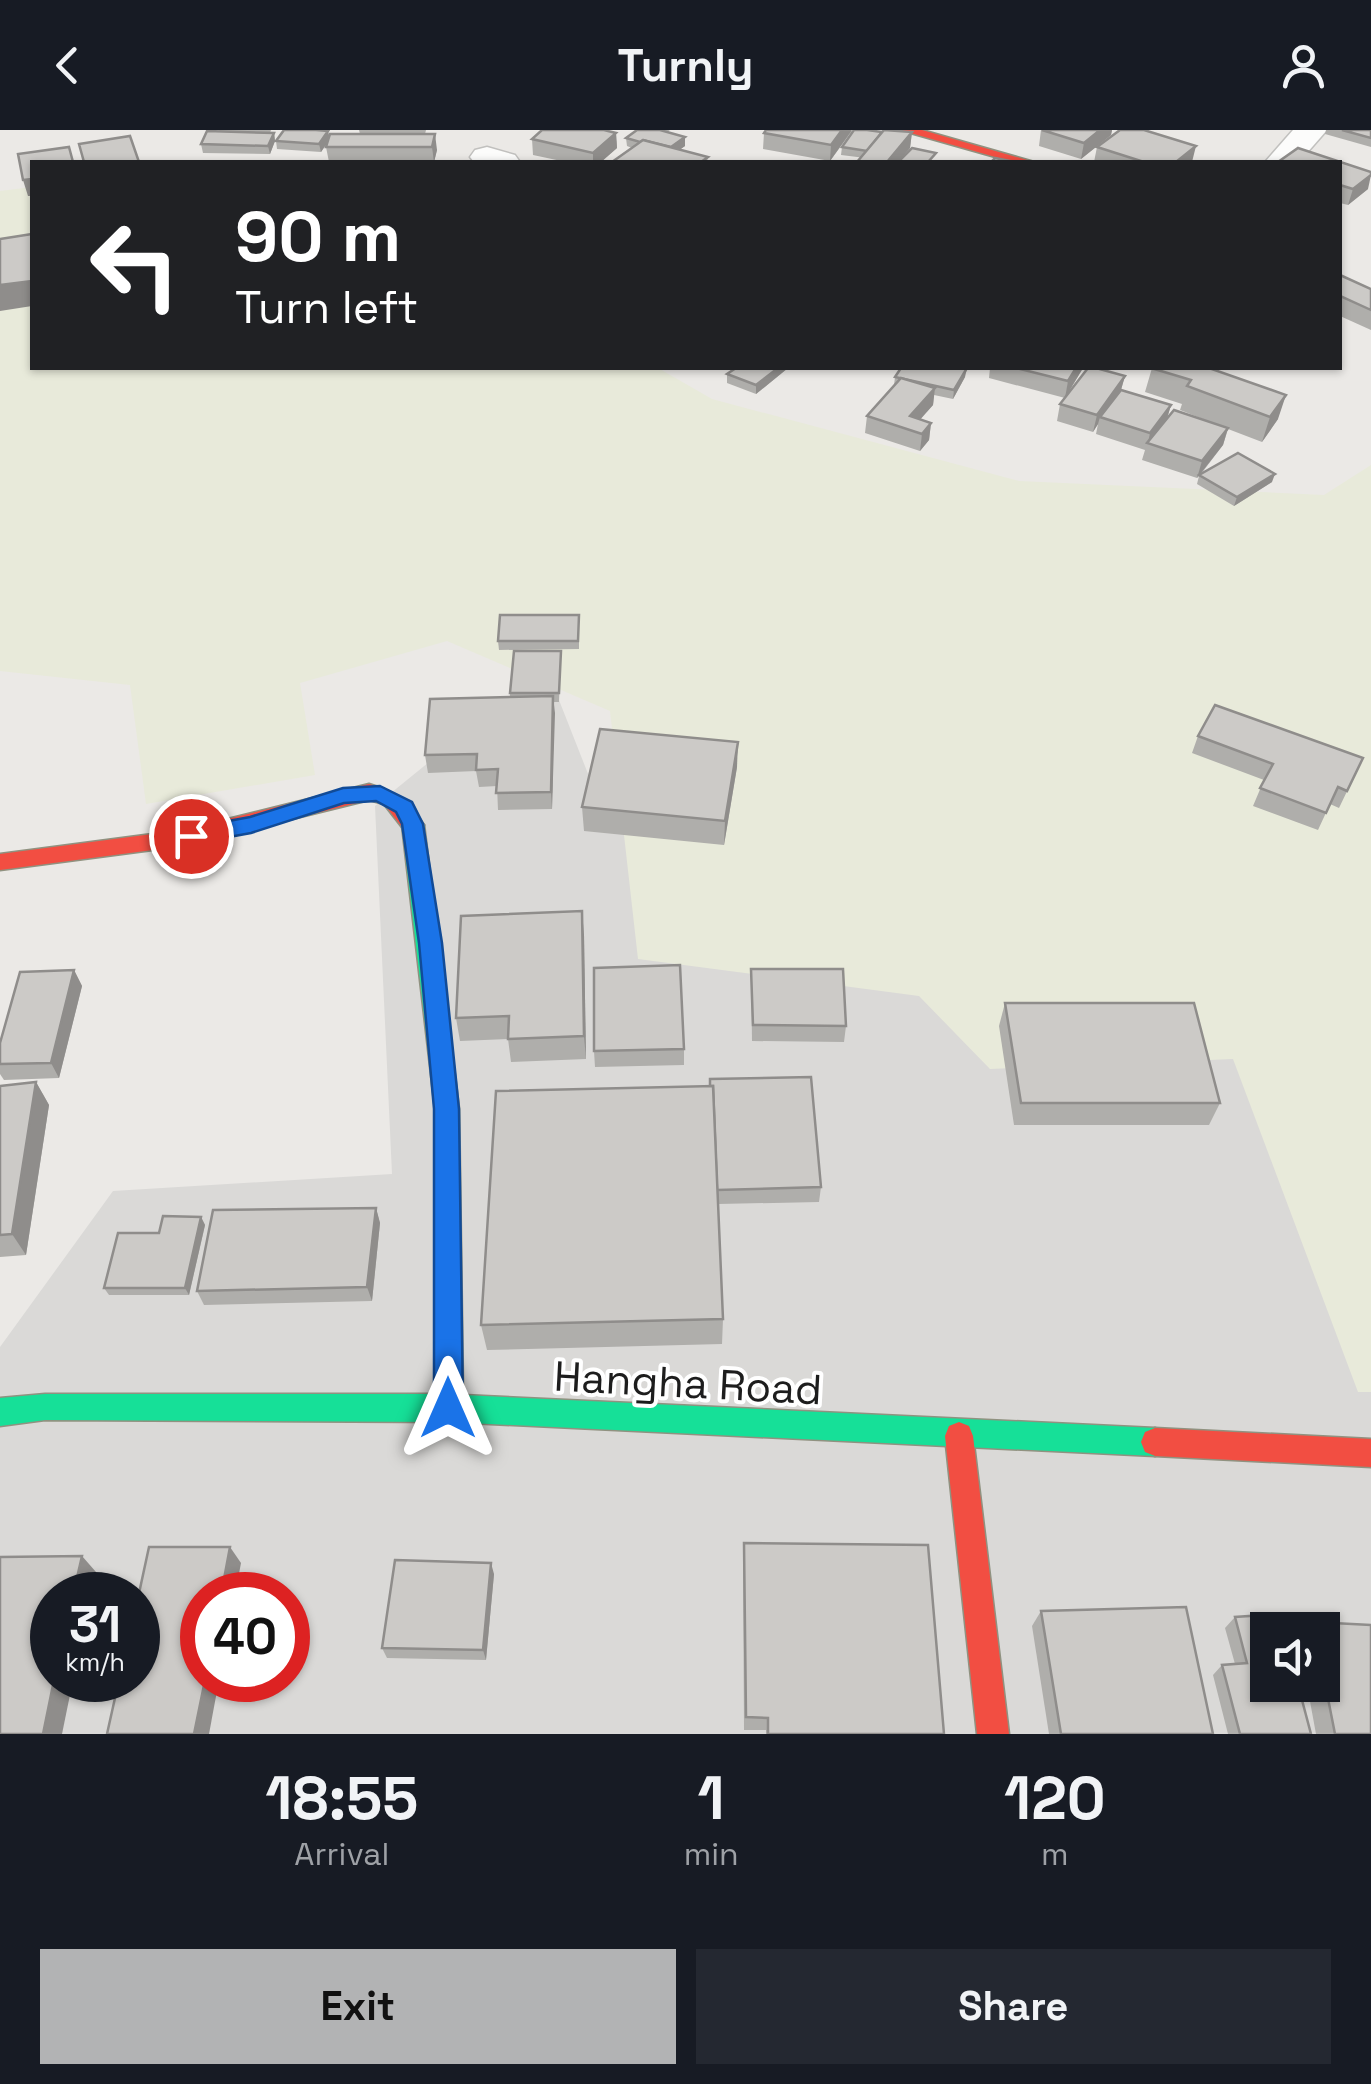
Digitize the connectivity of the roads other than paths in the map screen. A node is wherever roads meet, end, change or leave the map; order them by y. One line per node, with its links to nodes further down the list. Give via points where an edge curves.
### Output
1 (908, 130): 3 (main road)
2 (1311, 130): 4 (street)
3 (1019, 160)
4 (1282, 160)
5 (0, 862): 6 (main road, via 200,835 343,796 380,793 405,807 430,943 446,1109)
6 (448, 1408): 7 (main road, Hangha Road); 8 (main road, Hangha Road)
7 (0, 1412)
8 (960, 1436): 9 (main road, Hangha Road); 10 (main road)
9 (1371, 1453)
10 (993, 1734)

